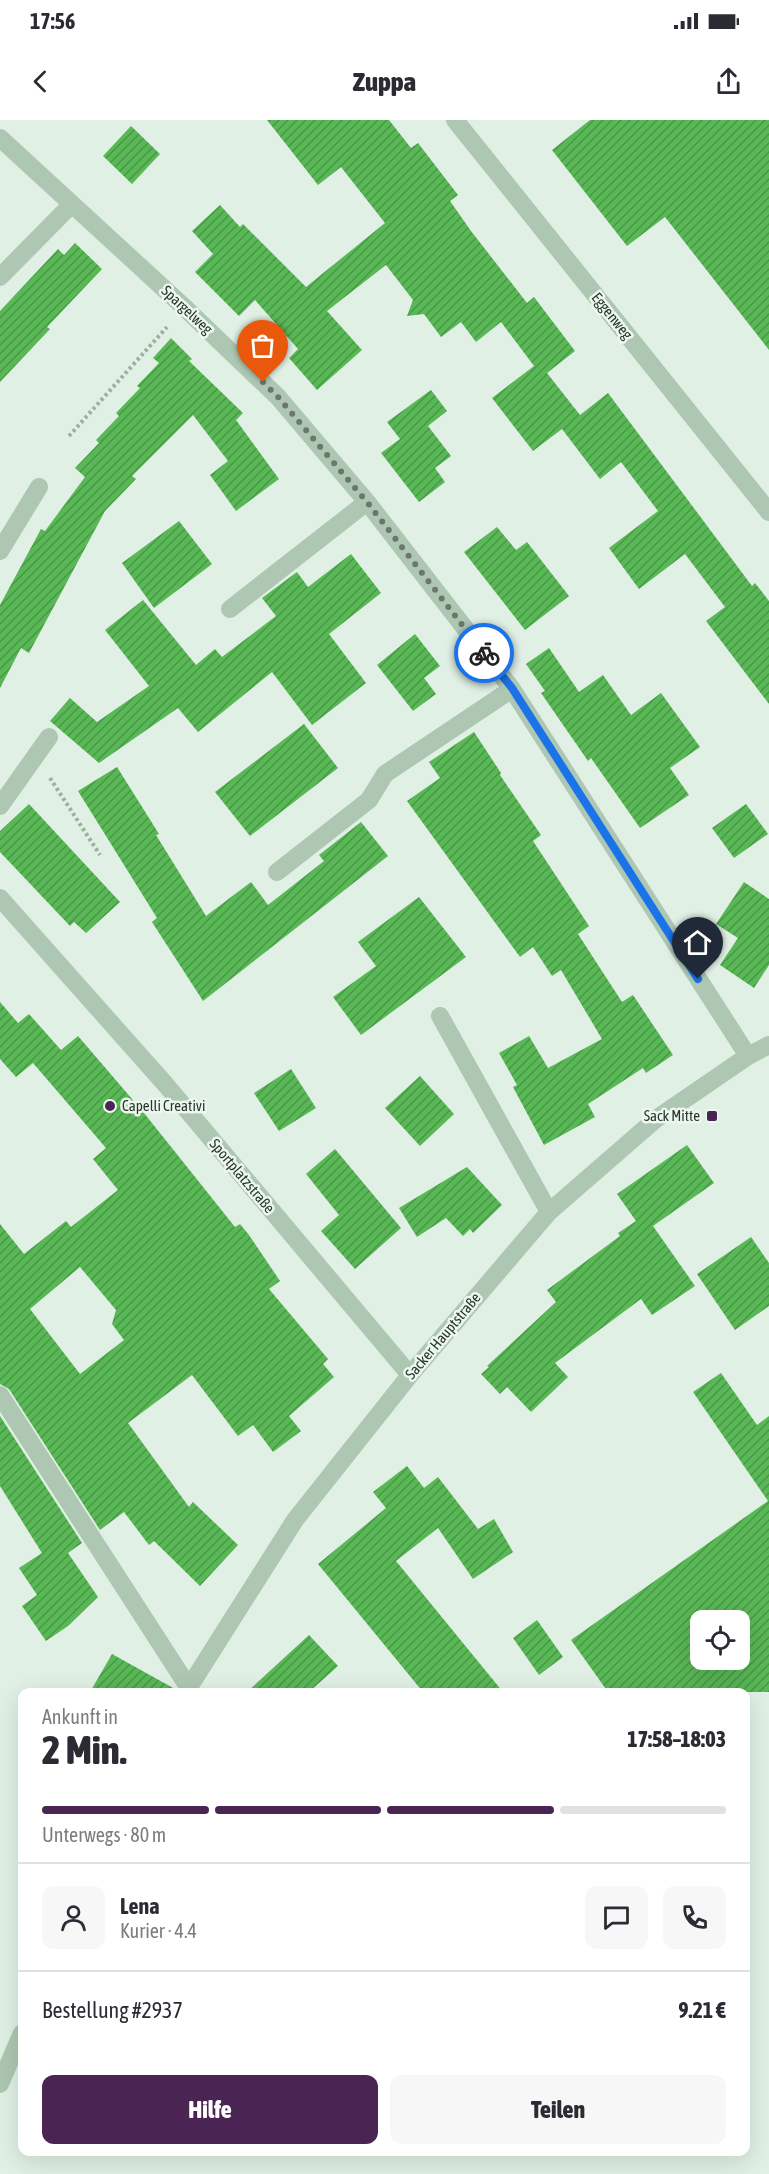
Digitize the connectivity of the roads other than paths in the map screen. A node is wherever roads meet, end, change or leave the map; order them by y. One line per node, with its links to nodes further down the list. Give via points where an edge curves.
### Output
1 (455, 120): 7 (street, Eggenweg)
2 (0, 138): 3 (street, Spargelweg)
3 (72, 204): 4 (street); 6 (street, Spargelweg, via 278,397)
4 (0, 277)
5 (39, 487): 8 (street)
6 (367, 502): 9 (street); 10 (street, Spargelweg)
7 (769, 512)
8 (0, 551)
9 (230, 609)
10 (512, 688): 13 (street, via 385,774 369,800); 17 (street, Spargelweg)
11 (49, 737): 12 (street)
12 (0, 806)
13 (277, 872)
14 (0, 898): 19 (street, Sportplatzstraße, via 166,1085)
15 (440, 1016): 18 (street)
16 (769, 1045): 17 (street, Sacker Hauptstraße)
17 (748, 1056): 18 (street, Sacker Hauptstraße, via 656,1119)
18 (549, 1212): 19 (street, Sacker Hauptstraße)
19 (410, 1375): 22 (street, Sacker Hauptstraße, via 295,1520)
20 (0, 1395): 21 (street)
21 (187, 1688)
22 (189, 1688)
23 (18, 2041): 24 (street)
24 (0, 2084)

